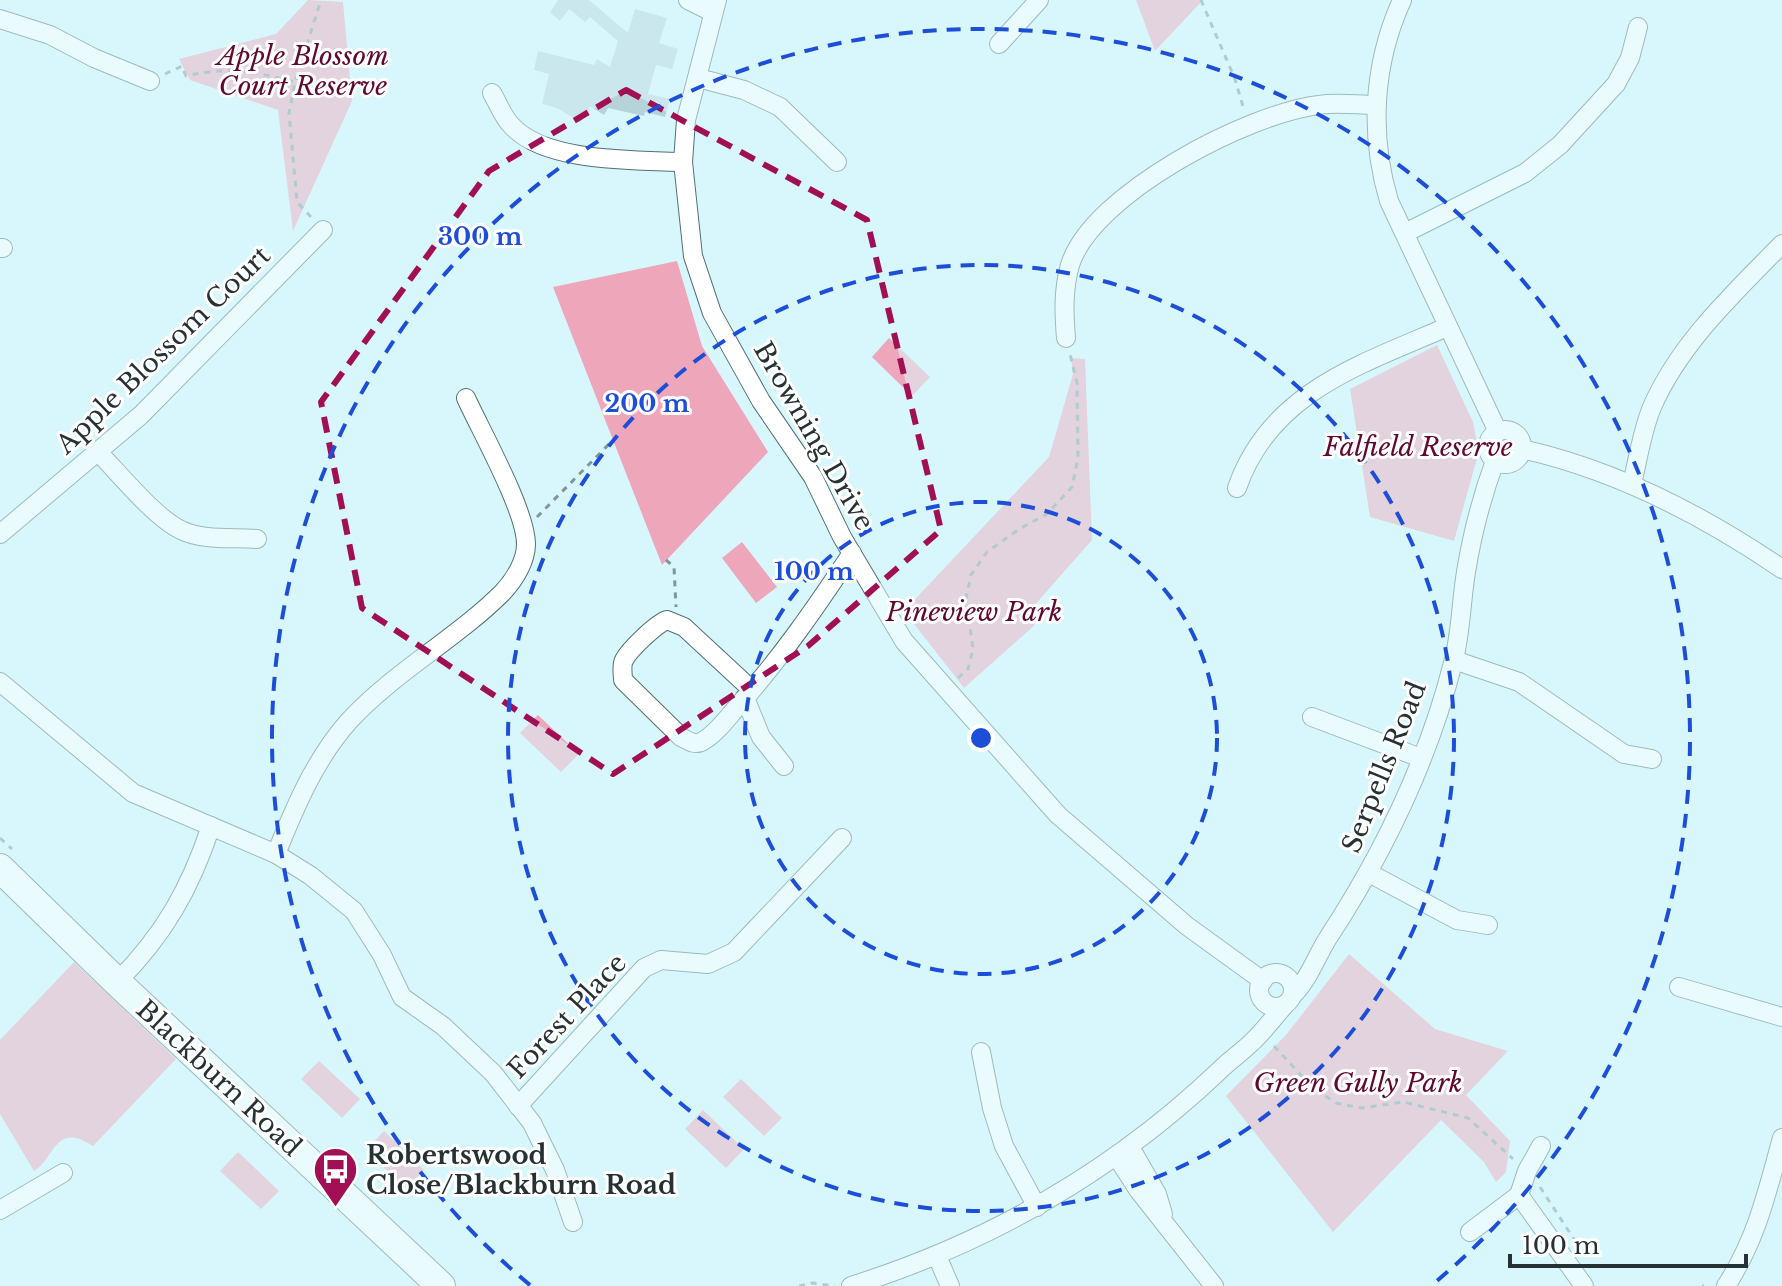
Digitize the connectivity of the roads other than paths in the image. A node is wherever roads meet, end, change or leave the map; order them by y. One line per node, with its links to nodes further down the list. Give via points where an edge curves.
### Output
1 (688, 0): 4 (street)
2 (1039, 0): 7 (street)
3 (1402, 0): 11 (street, via 1390,27)
4 (715, 6): 8 (street, Browning Drive)
5 (0, 19): 9 (street, via 50,35)
6 (1638, 27): 15 (street, via 1616,84 1560,145 1525,173)
7 (999, 44)
8 (698, 78): 12 (street, Browning Drive, via 686,120); 13 (street, via 744,90 780,107)
9 (150, 81)
10 (492, 93): 12 (street, via 511,126 546,146 598,159)
11 (1374, 105): 15 (street, via 1379,167); 18 (street, via 1319,105 1279,115 1190,152 1150,178 1088,233 1071,263 1063,299)
12 (683, 162): 28 (street, Browning Drive, via 693,256 712,313 761,401 813,477)
13 (837, 162)
14 (323, 230): 22 (street, Apple Blossom Court)
15 (1405, 233): 17 (street)
16 (1782, 244): 24 (street, via 1689,346 1652,408)
17 (1447, 327): 20 (street); 25 (street, via 1347,371 1299,400 1271,427)
18 (1066, 338)
19 (466, 398): 39 (street, via 525,529 524,559 504,591 349,722 299,798)
20 (1498, 432): 21 (street, via 1515,433); 23 (street, via 1488,445)
21 (1522, 449): 23 (street, via 1512,462); 24 (street)
22 (98, 452): 26 (street, Apple Blossom Court); 27 (street, via 182,531)
23 (1495, 461): 30 (street, Serpells Road, via 1466,569)
24 (1632, 484): 29 (street)
25 (1237, 488)
26 (0, 534)
27 (257, 539)
28 (852, 553): 32 (street, via 792,643); 45 (street, Browning Drive, via 904,641 1058,815 1187,926 1263,981 1260,992)
29 (1782, 569)
30 (1454, 660): 34 (street, Serpells Road); 35 (street, via 1519,682 1624,754)
31 (0, 682): 37 (street, via 133,793)
32 (748, 694): 32 (street, via 677,623 667,620 624,659 623,680 692,743 702,742); 36 (street, via 761,737)
33 (1312, 717): 34 (street)
34 (1421, 758): 41 (street, Serpells Road)
35 (1652, 759)
36 (784, 766)
37 (211, 826): 39 (street); 43 (street, via 184,896 155,941)
38 (842, 838): 49 (street, Forest Place, via 734,952 708,964 661,960 644,968)
39 (276, 854): 49 (street, via 354,911 402,997 443,1026 493,1073)
40 (0, 868): 43 (main road, Blackburn Road)
41 (1369, 873): 42 (street, via 1457,920); 45 (street, Serpells Road, via 1326,941)
42 (1488, 925)
43 (117, 982): 60 (main road, Blackburn Road)
44 (1679, 987): 46 (street)
45 (1282, 995): 48 (street, Serpells Road); 48 (street, Serpells Road, via 1261,1033)
46 (1782, 1017)
47 (981, 1052): 55 (street, via 1004,1146)
48 (1222, 1067): 52 (street, Serpells Road)
49 (518, 1106): 57 (street, via 555,1170)
50 (1782, 1138): 65 (street, via 1758,1226)
51 (1541, 1146): 54 (street)
52 (1124, 1152): 55 (street, Serpells Road); 63 (street, via 1139,1191)
53 (63, 1173): 56 (street)
54 (1519, 1195): 58 (street); 64 (street)
55 (1037, 1207): 59 (street, Serpells Road)
56 (0, 1210)
57 (573, 1222)
58 (1470, 1232)
59 (937, 1256): 61 (street, Serpells Road); 62 (street)
60 (436, 1284)
61 (851, 1286)
62 (950, 1286)
63 (1214, 1286)
64 (1584, 1286)
65 (1726, 1286)

